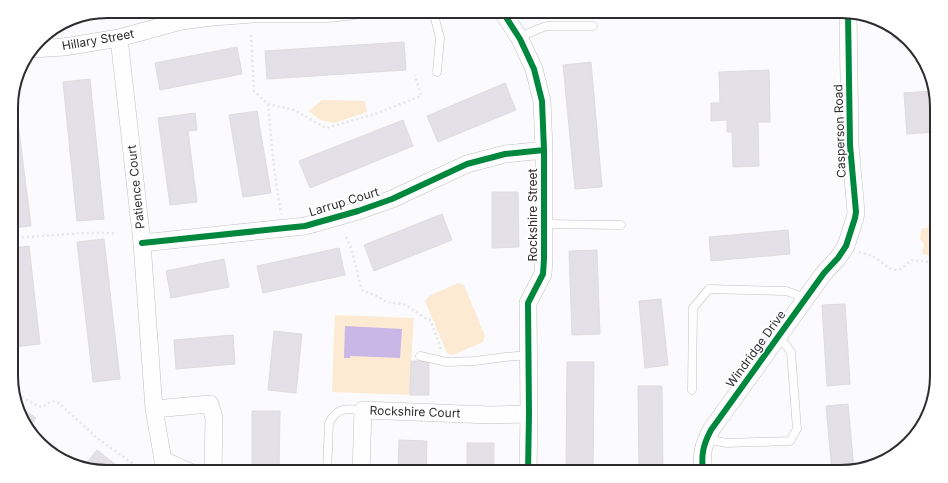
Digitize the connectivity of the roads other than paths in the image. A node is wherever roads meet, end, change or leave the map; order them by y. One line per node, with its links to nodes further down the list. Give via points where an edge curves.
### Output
1 (205, 18): 7 (street, Hillary Street, via 181,21)
2 (435, 18): 9 (lane, via 440,38)
3 (507, 18): 6 (street, Rockshire Street)
4 (848, 19): 14 (street, Casperson Road, via 850,145 856,212)
5 (593, 26): 6 (lane, via 547,26)
6 (519, 37): 10 (street, Rockshire Street, via 539,86)
7 (119, 38): 8 (street, Hillary Street); 13 (street, Patience Court)
8 (40, 49)
9 (438, 72)
10 (544, 150): 11 (street, Rockshire Street); 13 (street, Larrup Court, via 505,154 467,164 392,199 304,226)
11 (545, 224): 12 (lane); 17 (street, Rockshire Street, via 543,274 528,303)
12 (621, 225)
13 (142, 243): 20 (street, Patience Court)
14 (846, 246): 15 (street, Windridge Drive)
15 (806, 298): 16 (street, Windridge Drive); 19 (lane, via 786,291 709,288 693,308)
16 (779, 336): 23 (street, Windridge Drive); 23 (lane, via 791,352 797,429 790,441 727,443)
17 (529, 355): 18 (lane, via 447,362); 22 (street, Rockshire Street)
18 (420, 356)
19 (692, 390)
20 (154, 409): 24 (street, Patience Court, via 163,460); 25 (street, via 210,404 214,418)
21 (363, 410): 22 (street, Rockshire Court); 26 (lane, via 346,409 333,416 329,423); 27 (street, Rockshire Court)
22 (530, 414): 28 (street, Rockshire Street)
23 (706, 439): 29 (street, Windridge Drive)
24 (174, 465)
25 (213, 465)
26 (327, 465)
27 (361, 465)
28 (528, 465)
29 (702, 465)

